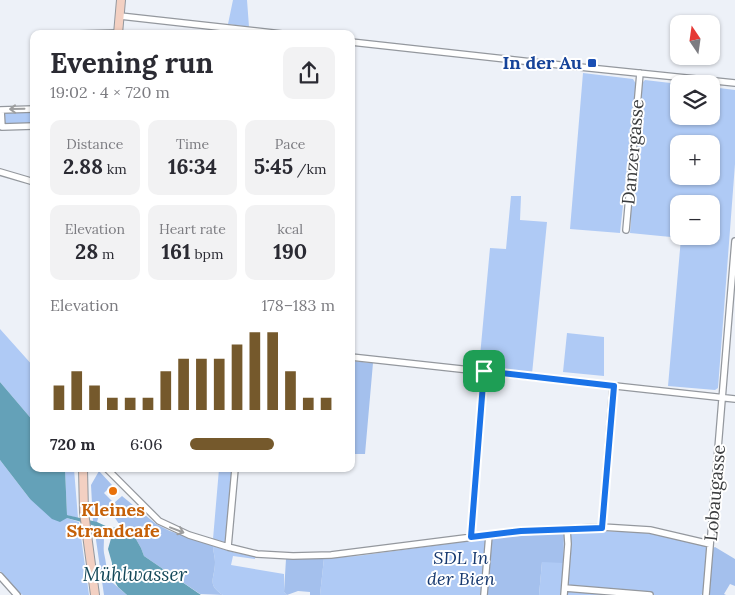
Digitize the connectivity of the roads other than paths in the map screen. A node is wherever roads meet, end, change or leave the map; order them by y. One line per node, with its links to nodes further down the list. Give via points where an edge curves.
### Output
1 (121, 0): 2 (main road)
2 (120, 16): 3 (main road); 4 (street)
3 (118, 30)
4 (246, 30)
5 (355, 42): 6 (street)
6 (640, 73): 7 (street); 13 (street, Danzergasse)
7 (735, 83)
8 (30, 109): 9 (street, one-way to 9)
9 (0, 110): 10 (street, via 2,127)
10 (30, 126)
11 (0, 172): 12 (street)
12 (30, 181)
13 (626, 230)
14 (735, 241): 18 (street, Lobaugasse)
15 (355, 357): 16 (street)
16 (484, 371): 17 (street); 26 (street)
17 (614, 386): 18 (street); 23 (street)
18 (723, 398): 19 (street); 27 (street, Lobaugasse)
19 (735, 399)
20 (83, 472): 32 (main road, via 84,512)
21 (110, 472): 28 (street, one-way to 28, via 158,521)
22 (235, 472): 28 (street)
23 (602, 528): 24 (street); 27 (street, via 650,530)
24 (567, 529): 25 (street); 30 (street)
25 (489, 535): 26 (street); 33 (street)
26 (471, 537): 28 (street, via 331,555 258,554)
27 (710, 544): 35 (street, Lobaugasse)
28 (228, 547)
29 (1, 580): 31 (street)
30 (564, 592): 34 (street)
31 (17, 595)
32 (95, 595)
33 (484, 595)
34 (650, 595)
35 (706, 595)

